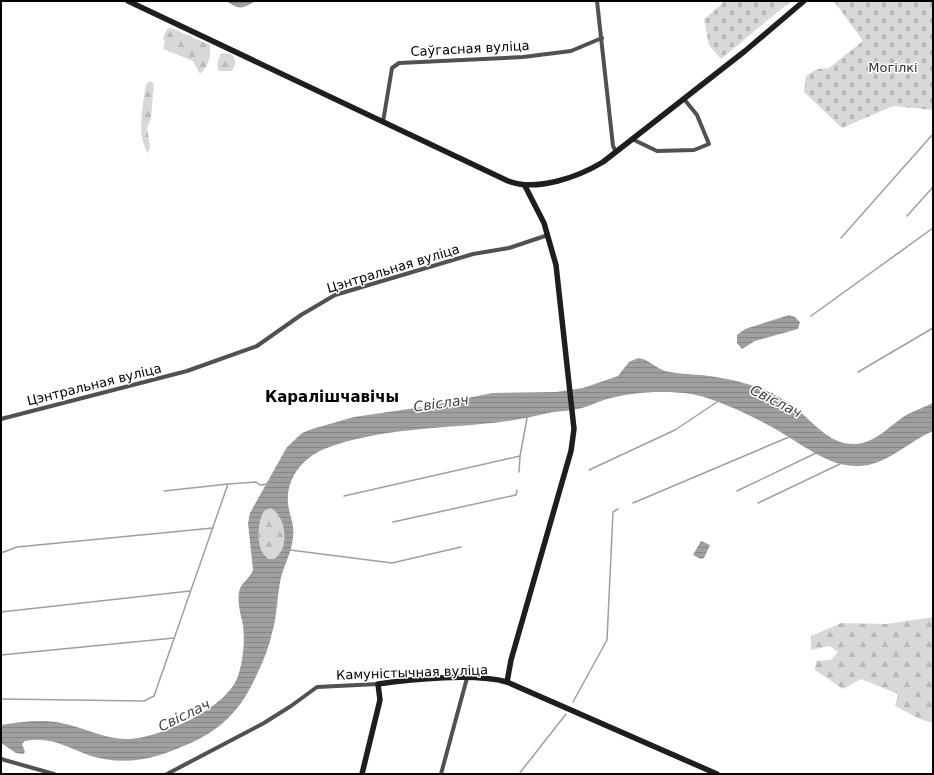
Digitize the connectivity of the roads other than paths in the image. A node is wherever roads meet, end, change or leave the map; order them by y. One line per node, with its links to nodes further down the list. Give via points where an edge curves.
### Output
1 (129, 1): 6 (street)
2 (597, 1): 4 (street)
3 (804, 1): 5 (street)
4 (602, 38): 6 (street, Саўгасная вуліца, via 571,51 523,57 399,63 392,68); 8 (street, via 613,146)
5 (684, 99): 7 (street); 7 (street, via 697,115 709,144 694,150 657,151)
6 (383, 122): 9 (street, via 508,181)
7 (632, 140): 8 (street)
8 (616, 152): 9 (street, via 576,176)
9 (525, 186): 10 (street)
10 (548, 235): 11 (street, Цэнтральная вуліца, via 509,248 473,254 335,295 257,346 187,372); 13 (street, via 557,271 574,438)
11 (1, 419)
12 (467, 678): 13 (street, Камуністычная вуліца); 14 (street, Камуністычная вуліца); 19 (street)
13 (507, 682): 20 (street, Камуністычная вуліца)
14 (378, 684): 17 (street, Камуністычная вуліца, via 317,687 264,723); 18 (street, via 380,700)
15 (1, 759): 16 (street)
16 (54, 774)
17 (167, 774)
18 (362, 774)
19 (441, 774)
20 (717, 774)

